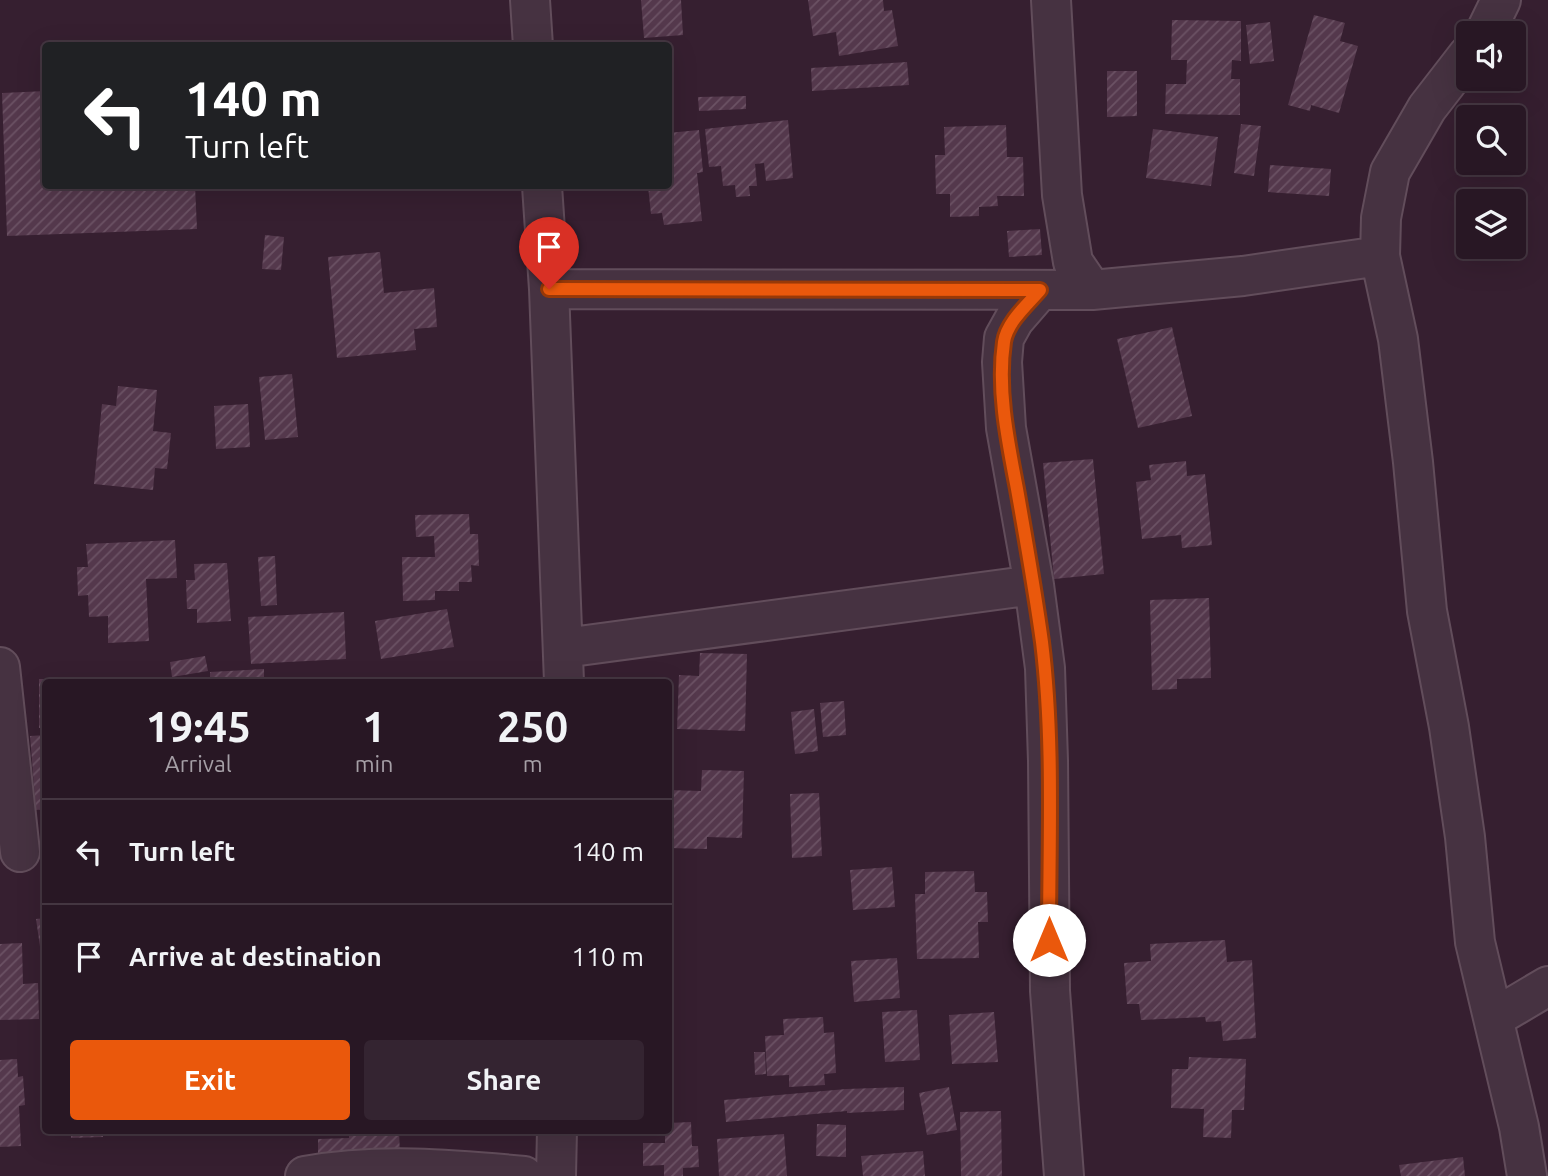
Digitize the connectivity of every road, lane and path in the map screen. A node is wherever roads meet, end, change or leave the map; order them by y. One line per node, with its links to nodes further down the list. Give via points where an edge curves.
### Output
1 (530, 0): 5 (street)
2 (1051, 0): 11 (street, via 1062,195 1073,262)
3 (1501, 0): 4 (street)
4 (1491, 21)
5 (533, 42)
6 (1456, 71): 8 (street, via 1427,108 1390,172)
7 (542, 189): 9 (street)
8 (1380, 256): 11 (street, via 1243,276); 17 (street, via 1398,339 1427,611 1465,836 1475,942)
9 (549, 289): 10 (street); 13 (street)
10 (1040, 290): 11 (street); 12 (street, via 1004,338 1002,362 1006,428)
11 (1092, 290)
12 (1034, 585): 13 (street); 22 (street, via 1045,668 1049,991)
13 (564, 665)
14 (0, 667): 15 (street)
15 (22, 852)
16 (1548, 986): 17 (street)
17 (1494, 1018): 23 (street)
18 (557, 1134): 21 (street)
19 (306, 1176): 20 (street, via 394,1167)
20 (524, 1176)
21 (556, 1176)
22 (1064, 1176)
23 (1527, 1176)

